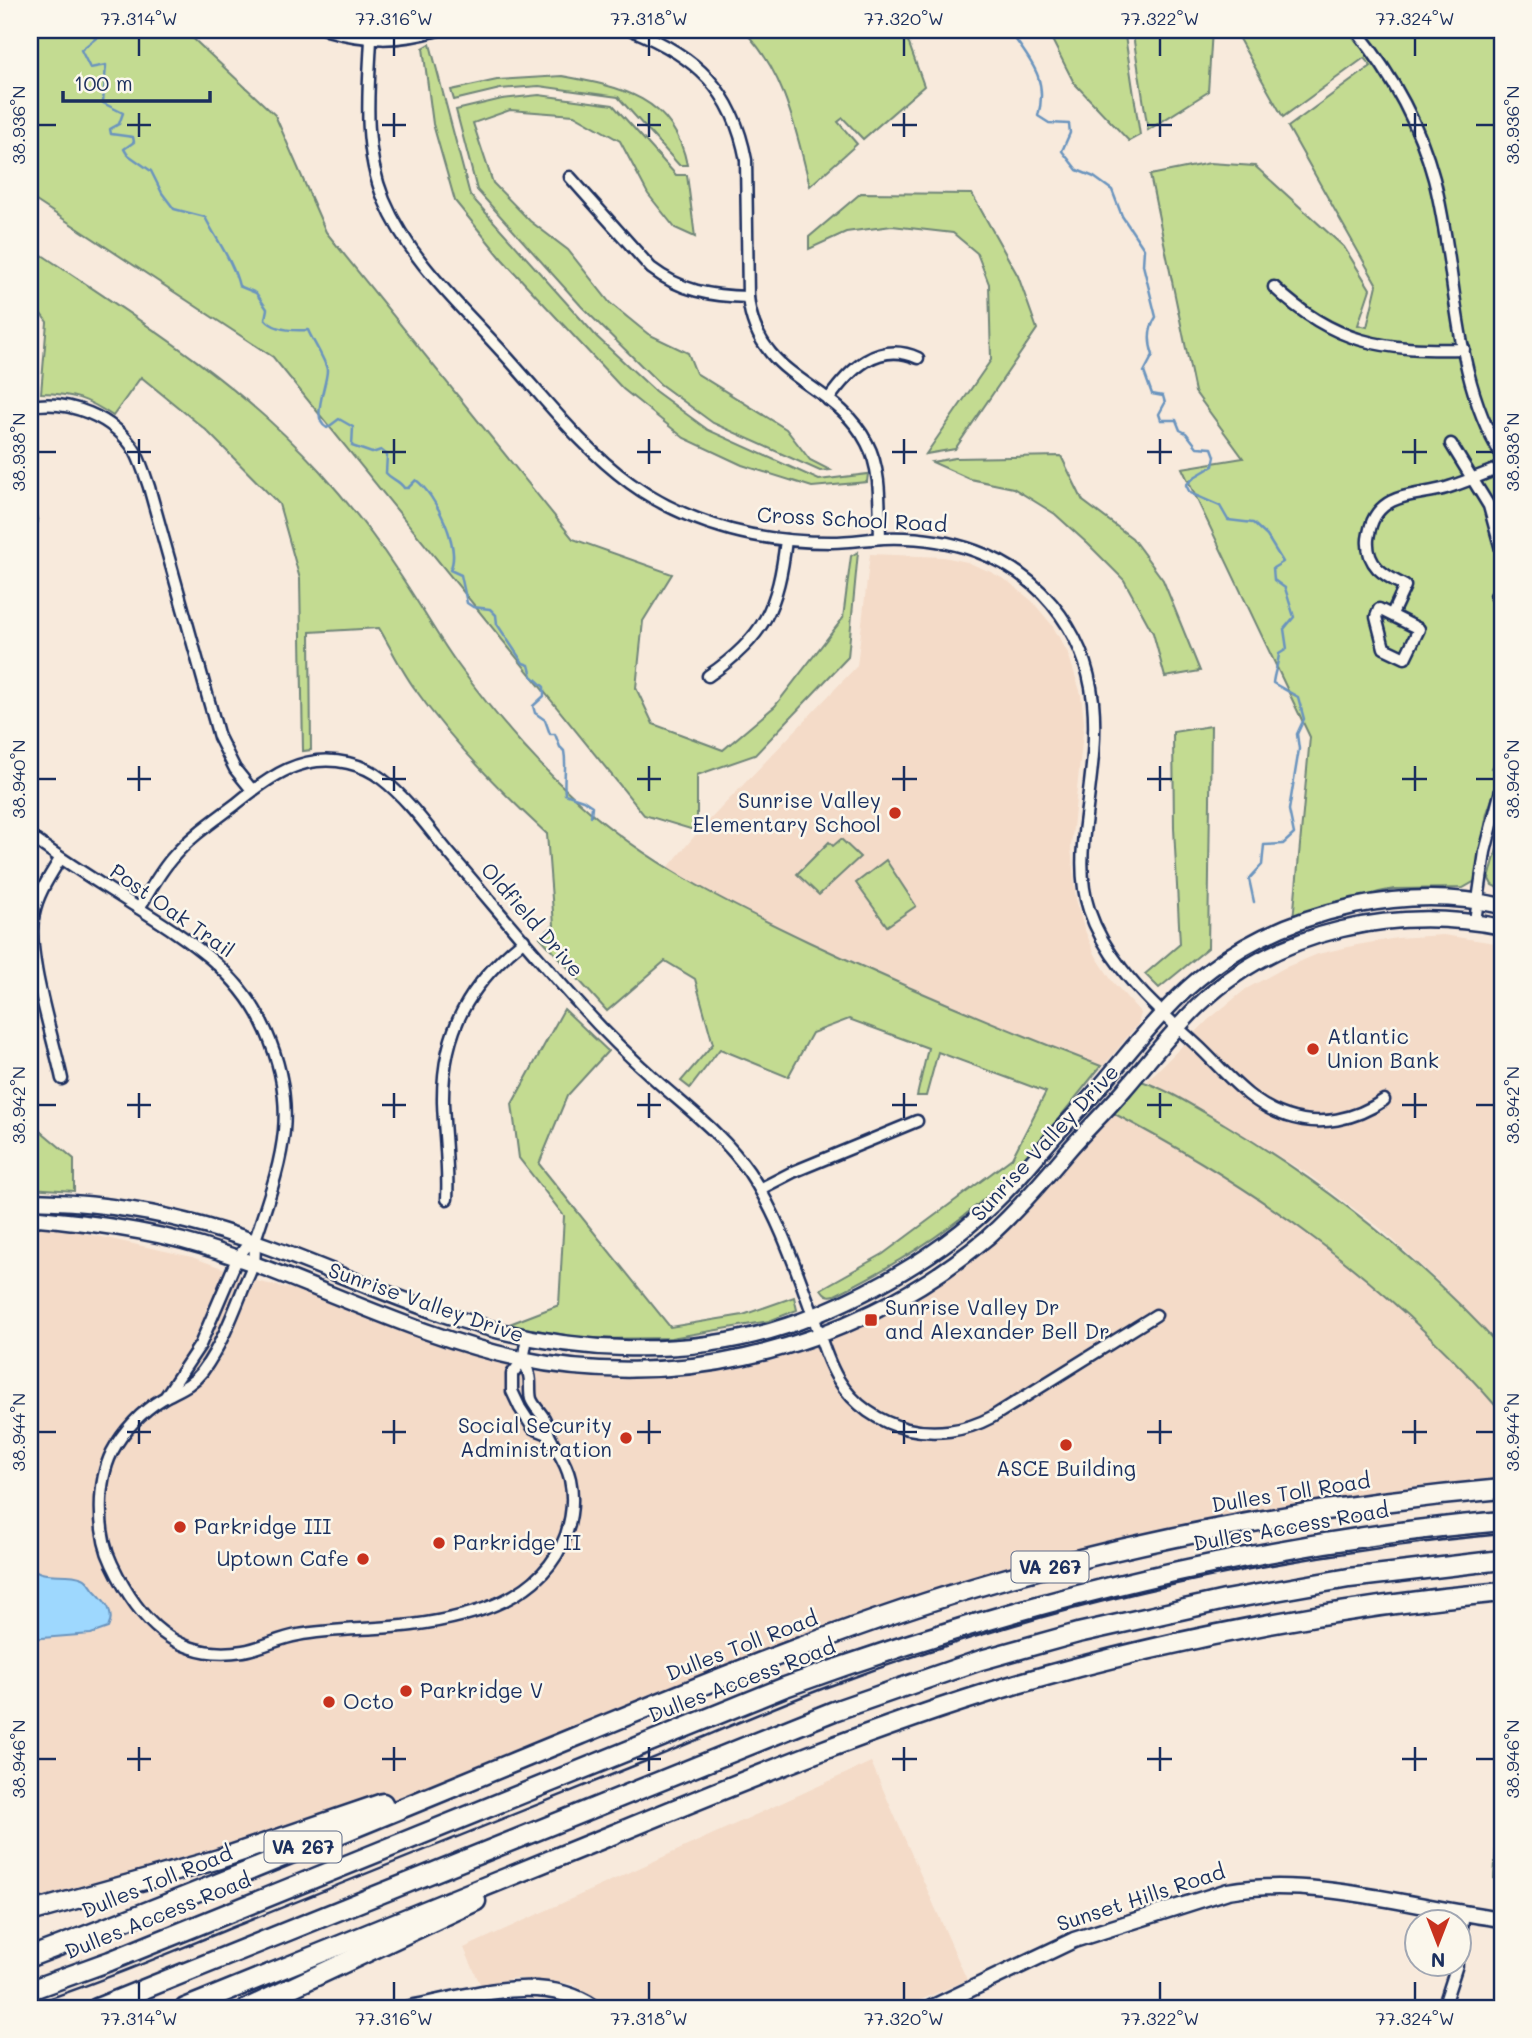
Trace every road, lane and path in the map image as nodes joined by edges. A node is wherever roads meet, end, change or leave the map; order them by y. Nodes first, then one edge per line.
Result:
1 (327, 30) edge
2 (438, 30) edge
3 (632, 30) edge
4 (1356, 30) edge
5 (371, 40) junction
6 (570, 177) dead end
7 (1274, 287) dead end
8 (748, 297) junction
9 (1464, 349) junction
10 (918, 358) dead end
11 (828, 400) junction
12 (30, 406) edge
13 (1451, 444) dead end
14 (1502, 456) edge
15 (1502, 467) edge
16 (1473, 479) junction
17 (880, 538) junction
18 (786, 540) junction
19 (1502, 553) edge
20 (1392, 614) junction
21 (708, 676) dead end
22 (1502, 786) edge
23 (252, 790) junction
24 (30, 836) edge
25 (61, 859) junction
26 (1478, 901) junction
27 (1502, 906) edge
28 (139, 908) junction
29 (1475, 921) junction
30 (1502, 927) edge
31 (523, 940) junction
32 (1163, 1012) junction
33 (1179, 1028) junction
34 (62, 1079) dead end
35 (1384, 1100) dead end
36 (917, 1121) dead end
37 (760, 1189) junction
38 (447, 1199) dead end
39 (30, 1201) edge
40 (32, 1218) edge
41 (254, 1242) junction
42 (237, 1259) junction
43 (253, 1264) junction
44 (1156, 1315) dead end
45 (813, 1316) junction
46 (820, 1335) junction
47 (527, 1338) junction
48 (523, 1360) junction
49 (166, 1396) junction
50 (548, 1434) junction
51 (1502, 1489) edge
52 (1502, 1521) edge
53 (1502, 1560) edge
54 (1502, 1592) edge
55 (575, 1737) junction
56 (650, 1819) junction
57 (1433, 1909) edge
58 (30, 1912) edge
59 (1472, 1915) edge
60 (1502, 1919) edge
61 (30, 1957) edge
62 (1452, 1979) edge
63 (30, 1990) edge
64 (97, 2008) edge
65 (186, 2008) edge
66 (248, 2008) edge
67 (410, 2008) edge
68 (595, 2008) edge
69 (930, 2008) edge
70 (1443, 2008) edge

1 - 5 street
2 - 5 street
3 - 8 street
4 - 9 street
5 - 18 street, Cross School Road
6 - 8 street
7 - 9 street
8 - 11 street
9 - 14 street
10 - 11 street
11 - 17 street
12 - 23 street
13 - 16 street
15 - 16 street
16 - 19 street
16 - 20 street
17 - 18 street, Cross School Road
17 - 32 street, Cross School Road
18 - 21 street
20 - 20 street
22 - 26 street
23 - 28 street, Oldfield Drive
23 - 31 street, Oldfield Drive
24 - 25 street, Post Oak Trail
25 - 28 street, Post Oak Trail
25 - 34 street
26 - 27 main road, Sunrise Valley Drive
26 - 29 street
26 - 32 main road, Sunrise Valley Drive
28 - 41 street, Post Oak Trail
29 - 30 main road, Sunrise Valley Drive
29 - 33 main road, Sunrise Valley Drive
31 - 37 street, Oldfield Drive
31 - 38 street
32 - 33 street, Cross School Road
32 - 45 main road, Sunrise Valley Drive
33 - 35 street, Cross School Road
33 - 46 main road, Sunrise Valley Drive
36 - 37 street
37 - 45 street, Oldfield Drive
39 - 41 main road, Sunrise Valley Drive
40 - 42 main road, Sunrise Valley Drive
41 - 42 street
41 - 43 street
41 - 47 main road, Sunrise Valley Drive
42 - 43 main road, Sunrise Valley Drive
42 - 49 street
43 - 48 main road, Sunrise Valley Drive
43 - 49 street
44 - 46 street, Oldfield Drive
45 - 46 street, Oldfield Drive
45 - 47 main road, Sunrise Valley Drive
46 - 48 main road, Sunrise Valley Drive
47 - 48 street
48 - 50 street
48 - 50 street
49 - 50 street
51 - 55 highway, Dulles Toll Road / VA 267
52 - 63 highway, Dulles Access Road
53 - 64 highway
54 - 56 highway
55 - 58 highway
55 - 61 highway, Dulles Toll Road / VA 267
56 - 65 highway
56 - 66 highway
57 - 69 main road, Sunset Hills Road
59 - 60 main road, Sunset Hills Road
62 - 70 street
67 - 68 main road

